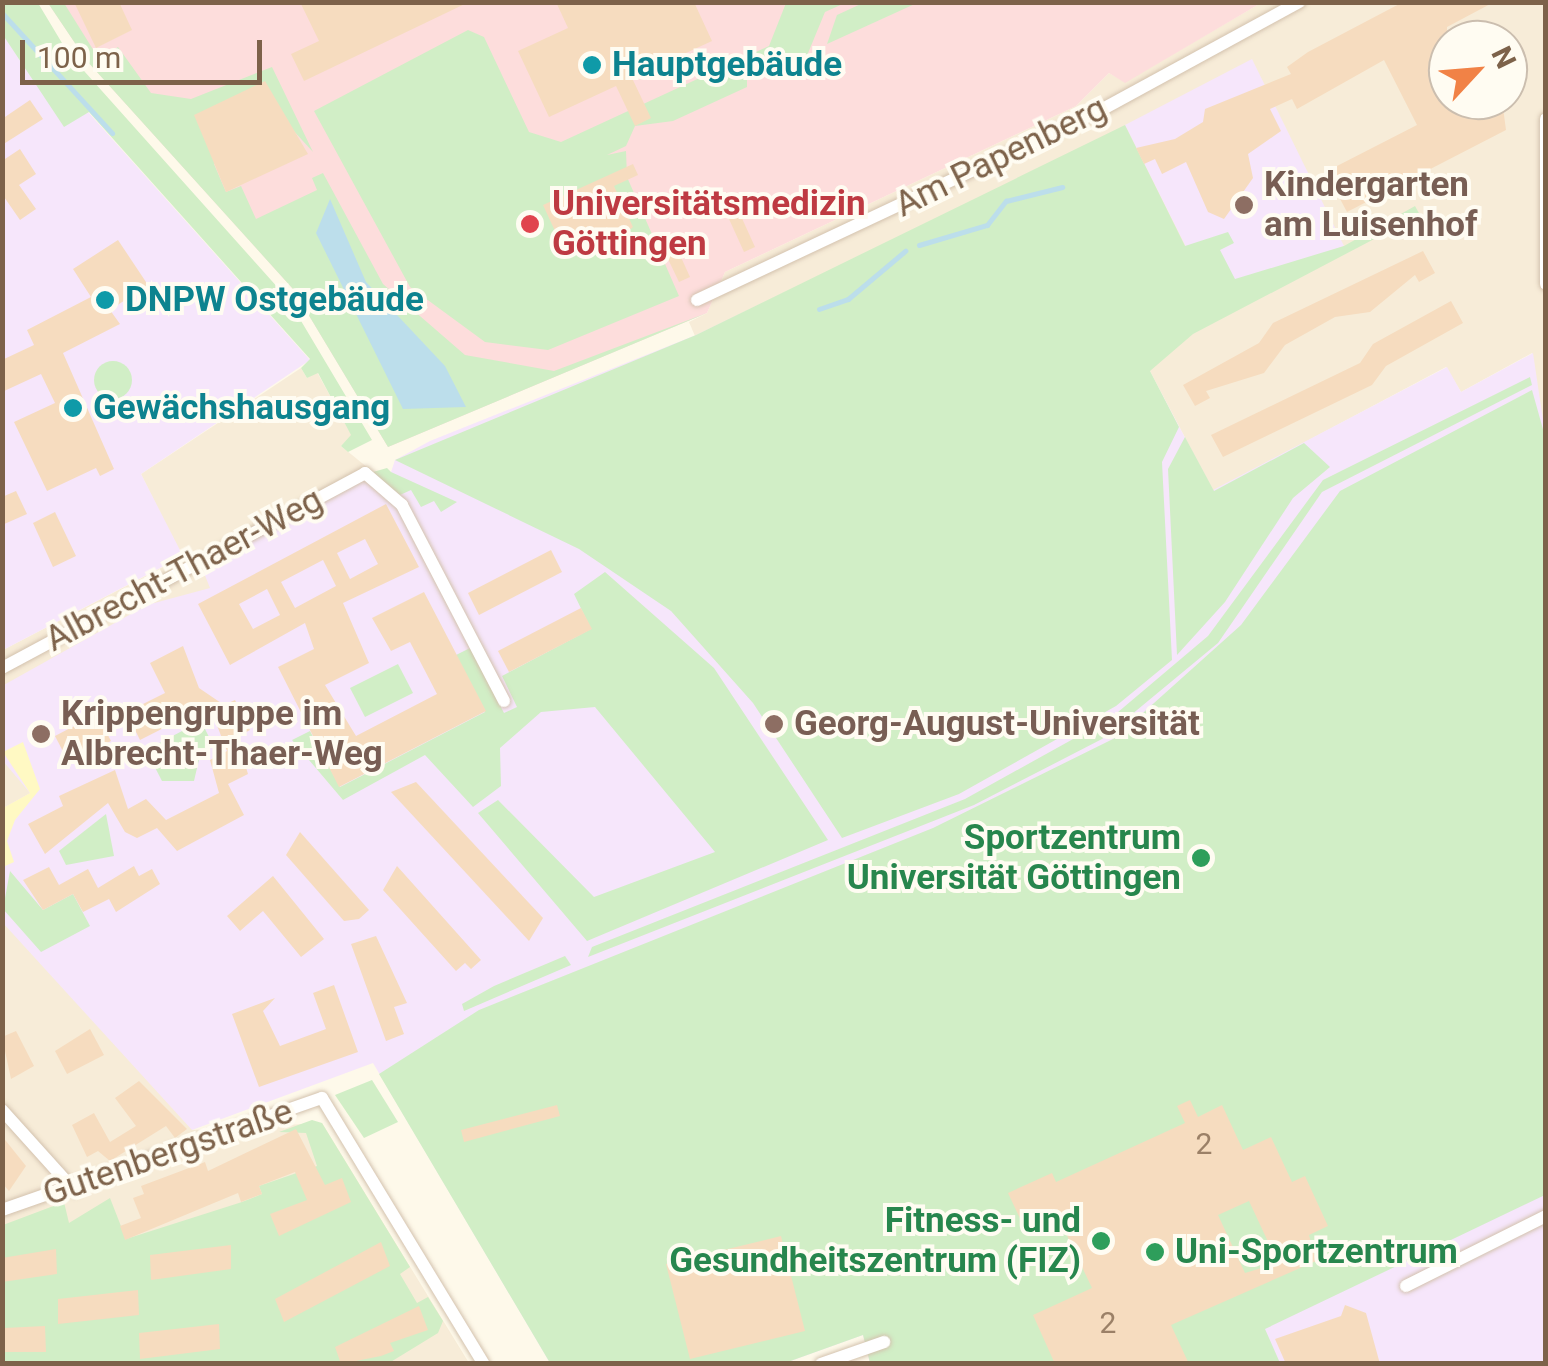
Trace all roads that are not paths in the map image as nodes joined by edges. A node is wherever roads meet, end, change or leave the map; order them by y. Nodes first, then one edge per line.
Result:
1 (1299, 2) edge
2 (1546, 119) edge
3 (1546, 284) edge
4 (697, 300) dead end
5 (2, 668) edge
6 (504, 701) dead end
7 (2, 1110) edge
8 (74, 1190) junction
9 (2, 1210) edge
10 (1546, 1216) edge
11 (1406, 1286) dead end
12 (884, 1342) dead end
13 (484, 1364) edge
14 (821, 1364) edge

1 - 4 street, Am Papenberg
2 - 3 street
5 - 6 street, Albrecht-Thaer-Weg
7 - 8 street
8 - 9 street, Gutenbergstraße
8 - 13 street, Gutenbergstraße
10 - 11 street
12 - 14 street

